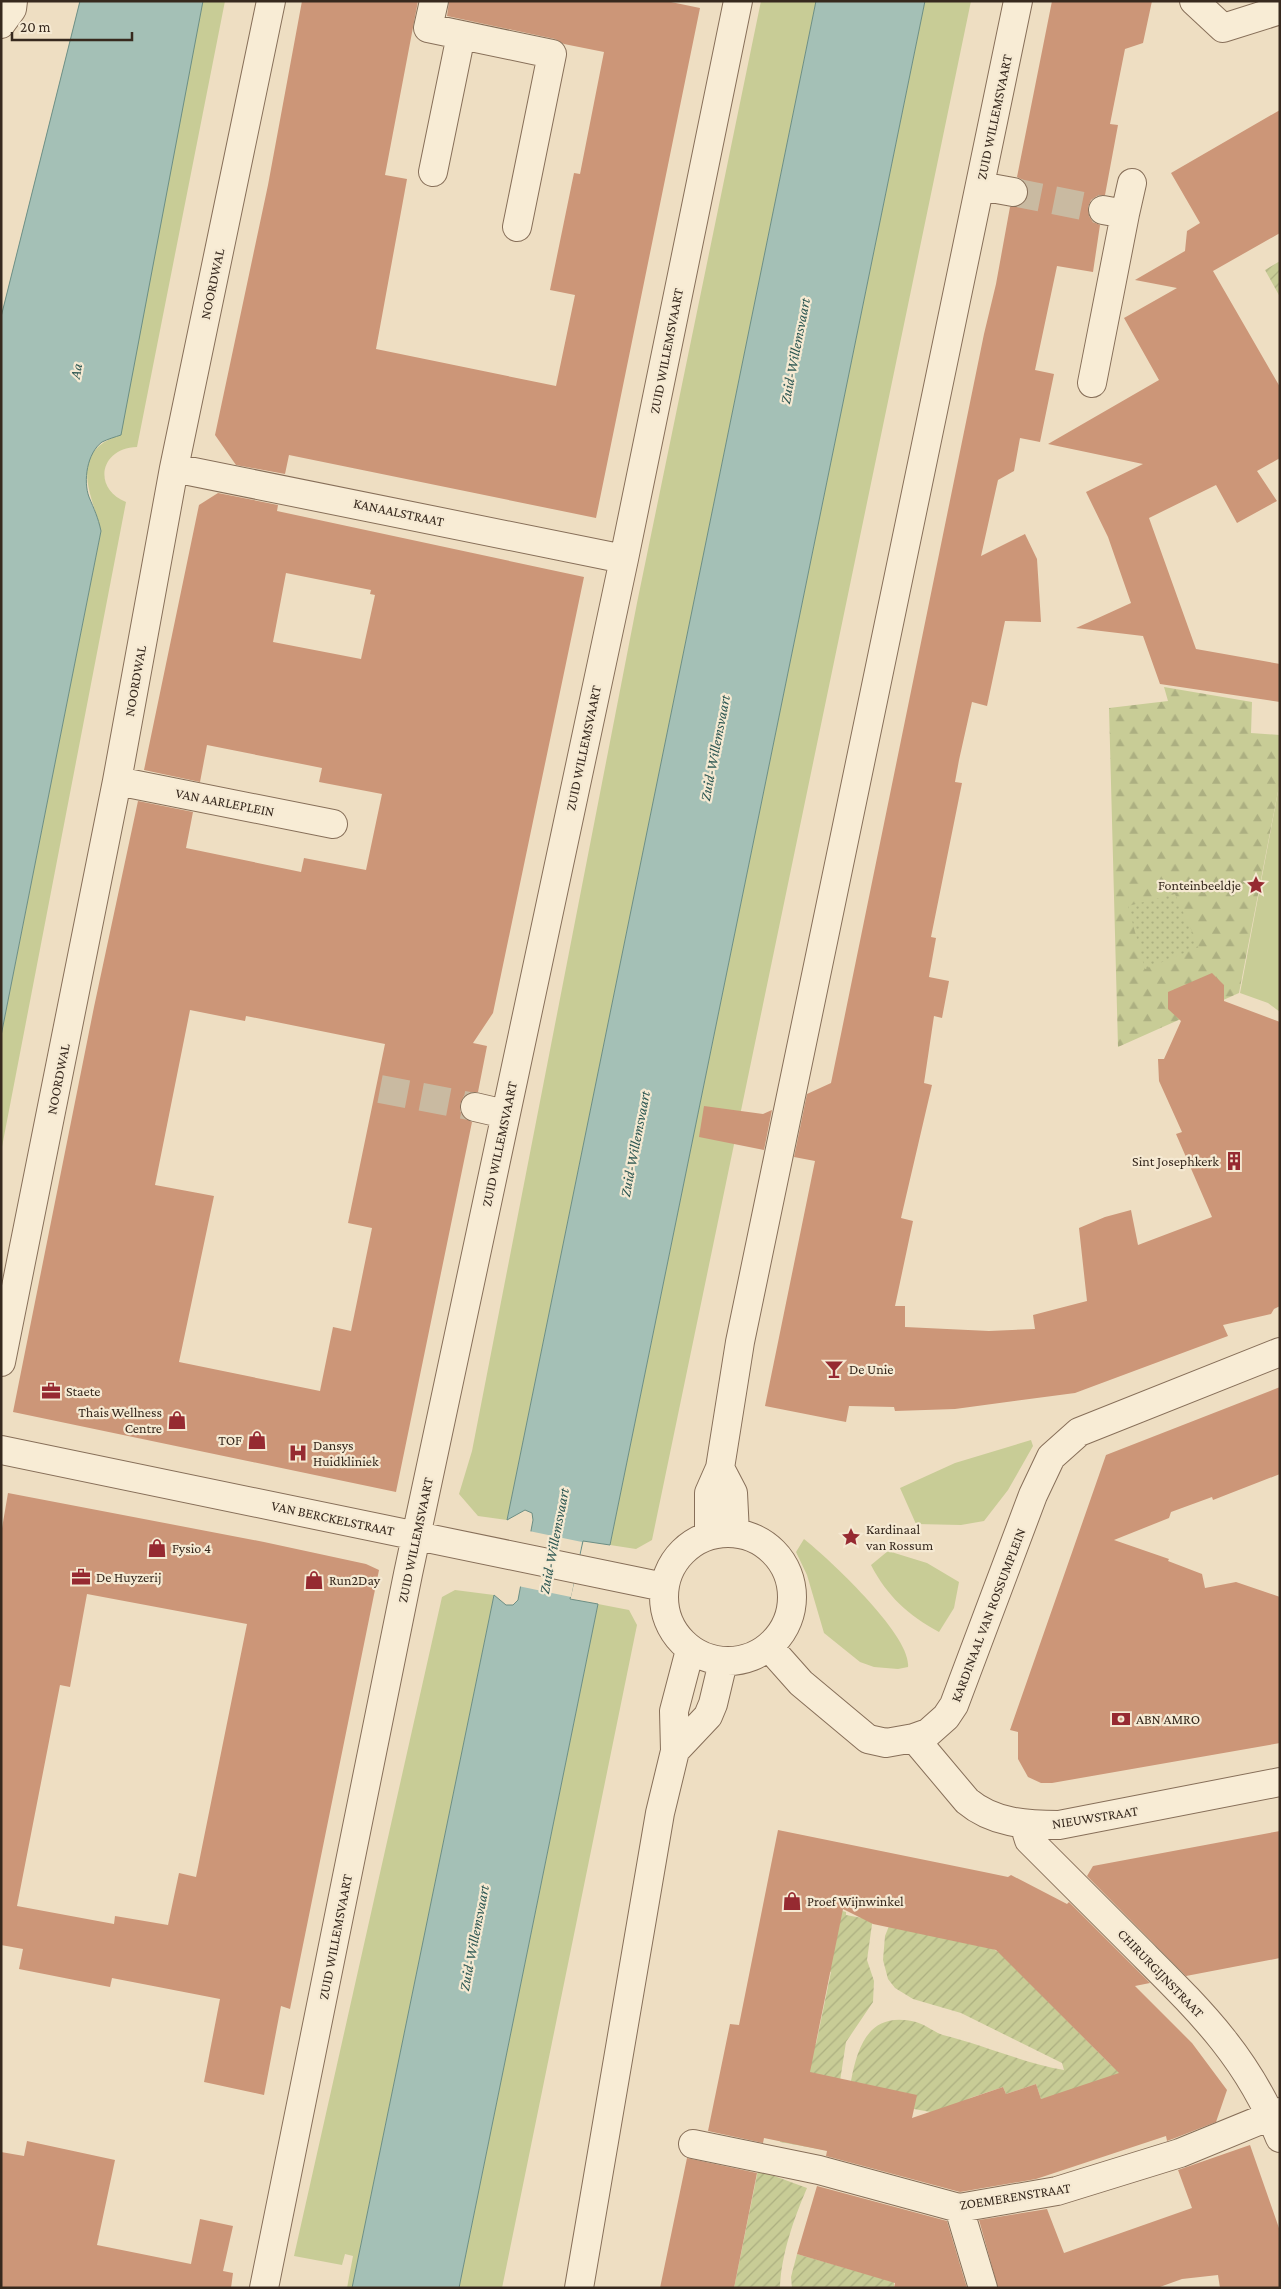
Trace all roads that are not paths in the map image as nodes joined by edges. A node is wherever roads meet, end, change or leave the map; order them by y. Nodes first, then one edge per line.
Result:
1 (14, 1) edge
2 (271, 1) edge
3 (434, 1) edge
4 (738, 1) edge
5 (1018, 1) edge
6 (1194, 1) edge
7 (1280, 10) edge
8 (1, 24) edge
9 (461, 35) junction
10 (433, 172) dead end
11 (1132, 183) dead end
12 (980, 186) junction
13 (1013, 192) tunnel mouth
14 (517, 227) dead end
15 (1092, 383) dead end
16 (174, 468) junction
17 (624, 559) junction
18 (117, 781) junction
19 (333, 824) dead end
20 (475, 1107) tunnel mouth
21 (505, 1114) junction
22 (1280, 1352) edge
23 (1, 1362) edge
24 (1, 1450) edge
25 (722, 1534) junction
26 (416, 1535) junction
27 (664, 1586) junction
28 (769, 1647) junction
29 (690, 1650) junction
30 (723, 1662) junction
31 (914, 1738) junction
32 (675, 1751) junction
33 (1280, 1782) edge
34 (1024, 1824) junction
35 (1277, 2122) edge
36 (693, 2144) dead end
37 (959, 2208) junction
38 (264, 2288) edge
39 (579, 2288) edge
40 (983, 2288) edge

1 - 8 street
2 - 16 street, NOORDWAL
3 - 9 street
4 - 17 street, ZUID WILLEMSVAART
5 - 12 street, ZUID WILLEMSVAART
6 - 7 street
9 - 10 street
9 - 14 street
11 - 15 street
12 - 13 street
12 - 25 street, ZUID WILLEMSVAART
16 - 17 street, KANAALSTRAAT
16 - 18 street, NOORDWAL
17 - 21 street, ZUID WILLEMSVAART
18 - 19 street, VAN AARLEPLEIN
18 - 23 street, NOORDWAL
20 - 21 street
21 - 26 street, ZUID WILLEMSVAART
22 - 31 street, KARDINAAL VAN ROSSUMPLEIN
24 - 26 street, VAN BERCKELSTRAAT
25 - 27 street
25 - 28 street
26 - 27 street, VAN BERCKELSTRAAT
26 - 38 street, ZUID WILLEMSVAART
27 - 29 street
28 - 30 street
28 - 31 street, KARDINAAL VAN ROSSUMPLEIN
29 - 30 street
29 - 32 street
30 - 32 street
31 - 34 street, NIEUWSTRAAT
32 - 39 street
33 - 34 street, NIEUWSTRAAT
34 - 35 street, CHIRURGIJNSTRAAT
35 - 37 street, ZOEMERENSTRAAT
36 - 37 street, ZOEMERENSTRAAT
37 - 40 street

